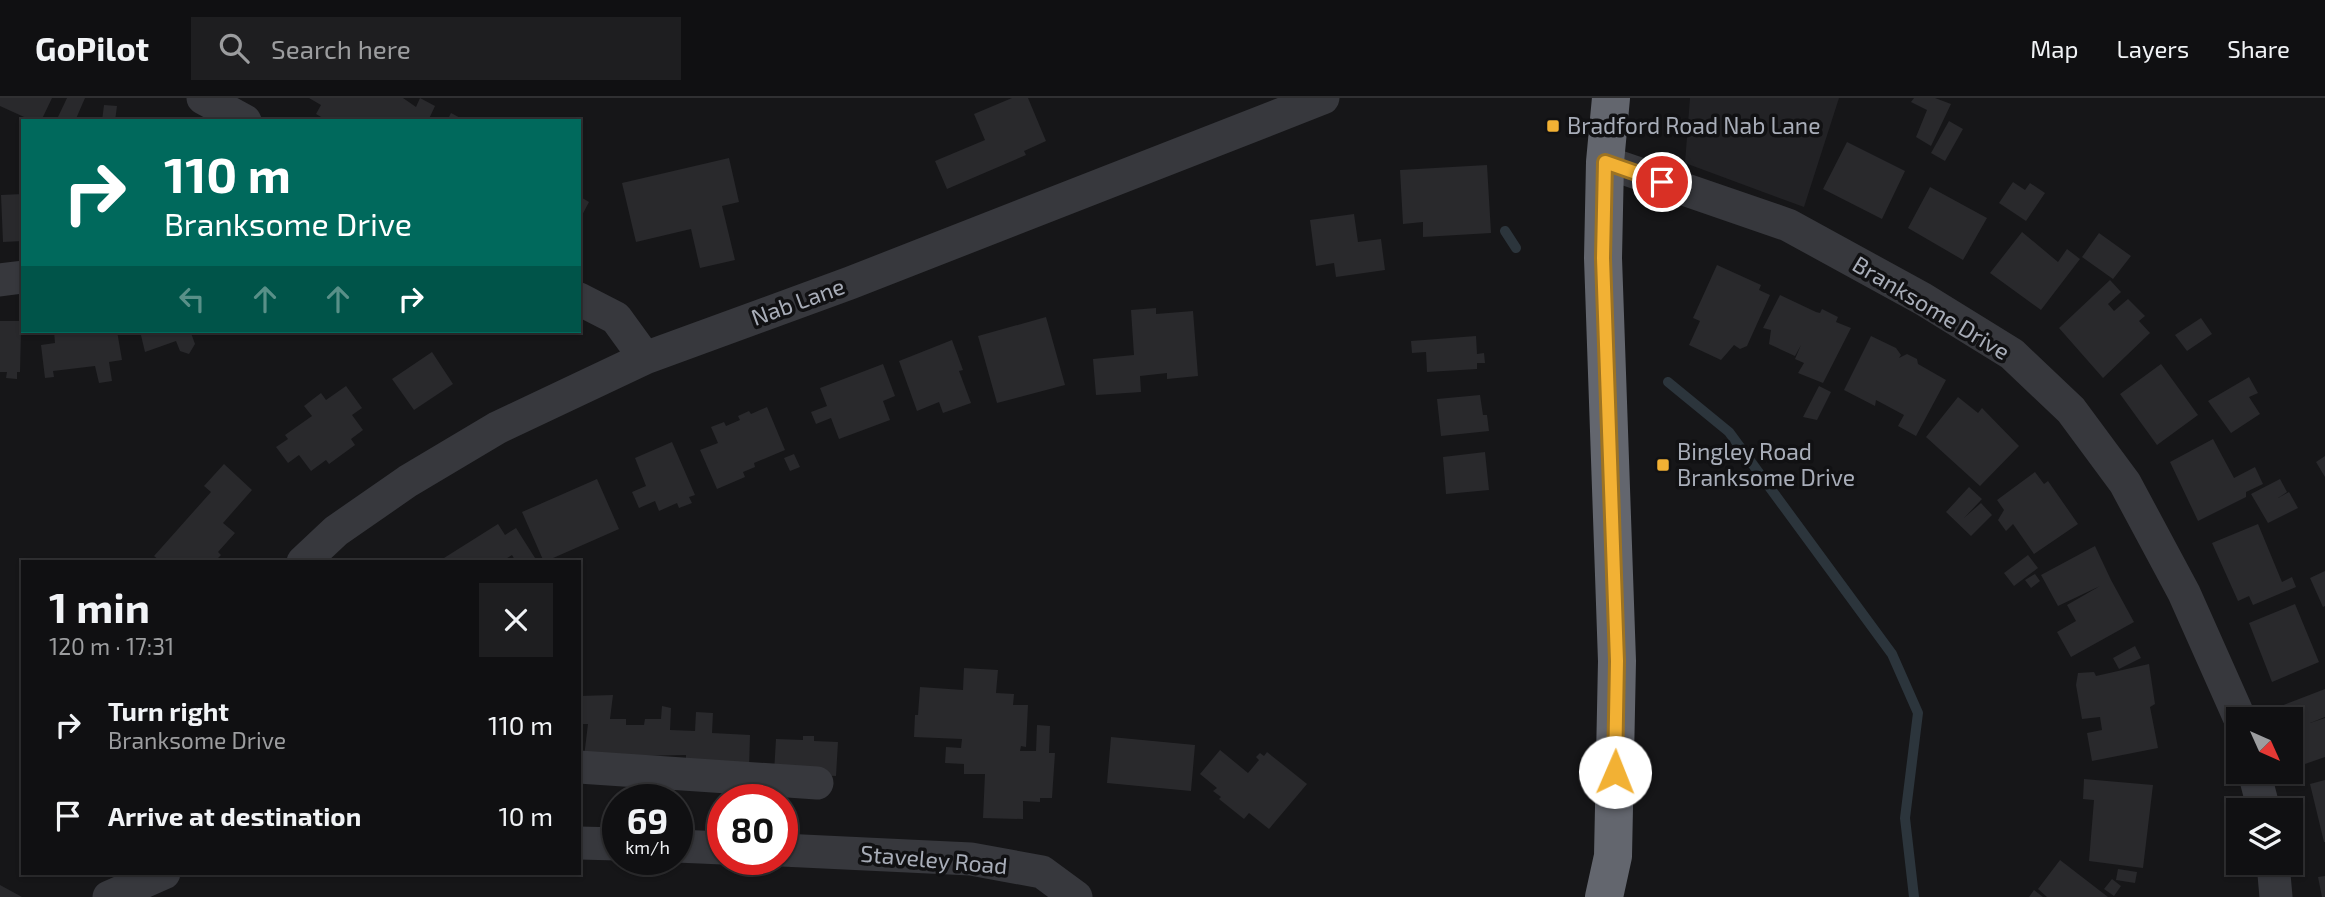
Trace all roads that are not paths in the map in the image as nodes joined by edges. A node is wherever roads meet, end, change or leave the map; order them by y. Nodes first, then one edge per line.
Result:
1 (203, 98) edge
2 (1323, 98) edge
3 (1611, 98) edge
4 (241, 119) edge
5 (1605, 162) junction
6 (21, 277) edge
7 (0, 280) edge
8 (581, 300) edge
9 (645, 358) junction
10 (305, 560) edge
11 (2234, 707) edge
12 (581, 767) edge
13 (817, 783) dead end
14 (581, 843) edge
15 (602, 844) edge
16 (798, 851) edge
17 (114, 875) edge
18 (159, 875) edge
19 (2274, 875) edge
20 (103, 897) edge
21 (109, 897) edge
22 (1076, 897) edge
23 (1604, 897) edge
24 (2276, 897) edge

1 - 4 street
2 - 9 street, Nab Lane
3 - 5 highway
5 - 11 street, Branksome Drive
5 - 23 highway
6 - 7 street
8 - 9 street
9 - 10 street, Nab Lane
12 - 13 street
14 - 15 street
16 - 22 street, Staveley Road
17 - 20 street
18 - 21 street
19 - 24 street

